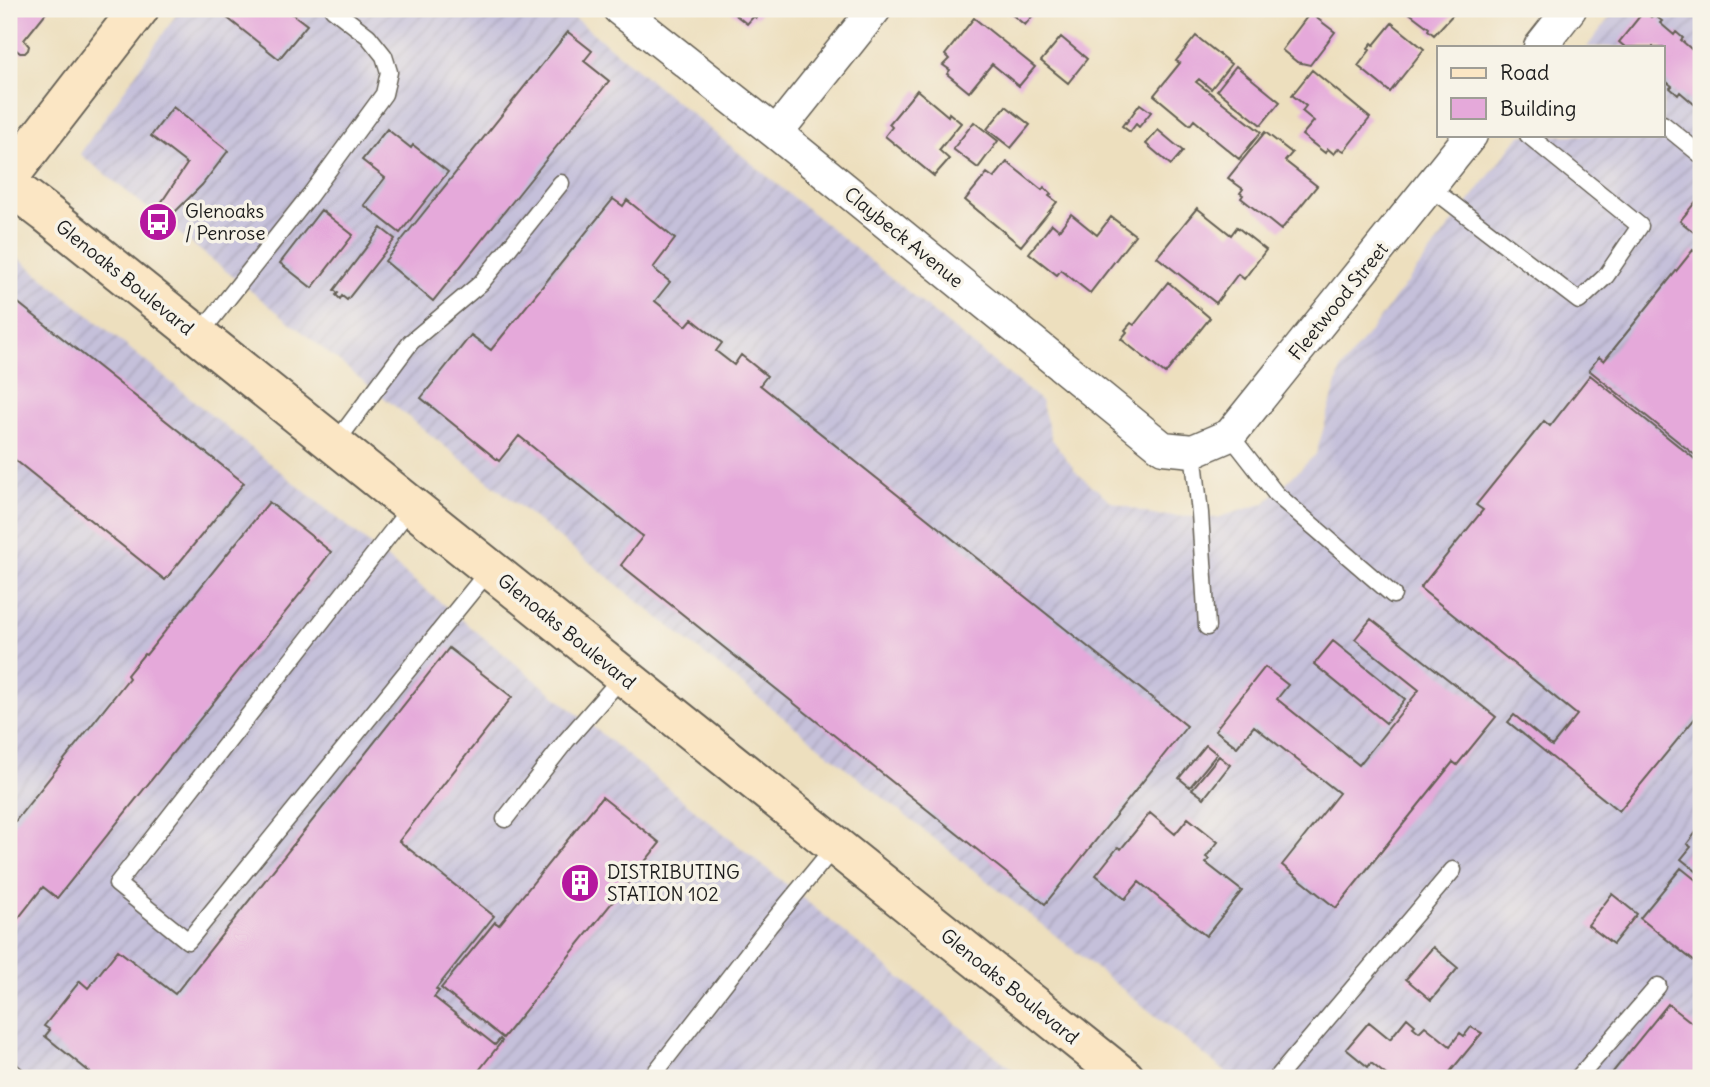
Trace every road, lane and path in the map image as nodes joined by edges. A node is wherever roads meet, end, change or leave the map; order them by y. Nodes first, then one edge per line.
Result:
1 (139, 9) edge
2 (333, 9) edge
3 (620, 9) edge
4 (875, 9) edge
5 (1570, 9) edge
6 (1549, 44) edge
7 (1664, 125) edge
8 (776, 133) junction
9 (1470, 136) edge
10 (1529, 136) edge
11 (1701, 155) edge
12 (9, 177) edge
13 (561, 183) dead end
14 (9, 185) edge
15 (1430, 187) junction
16 (198, 337) junction
17 (1230, 435) junction
18 (334, 445) junction
19 (1194, 451) junction
20 (411, 507) junction
21 (490, 569) junction
22 (1393, 594) dead end
23 (1207, 627) dead end
24 (622, 676) junction
25 (505, 819) dead end
26 (835, 846) junction
27 (1453, 870) dead end
28 (1658, 986) dead end
29 (9, 1069) edge
30 (20, 1078) edge
31 (651, 1078) edge
32 (1124, 1078) edge
33 (1277, 1078) edge
34 (1578, 1078) edge

1 - 12 main road
2 - 16 lane
3 - 8 street, Claybeck Avenue
4 - 8 street
5 - 6 street
7 - 11 lane
8 - 19 street, Claybeck Avenue
9 - 15 street, Fleetwood Street
10 - 15 lane
13 - 18 lane
14 - 16 main road, Glenoaks Boulevard
15 - 17 street, Fleetwood Street
16 - 18 main road, Glenoaks Boulevard
17 - 19 street, Fleetwood Street
17 - 22 lane
18 - 20 main road, Glenoaks Boulevard
19 - 23 lane
20 - 21 main road, Glenoaks Boulevard
20 - 21 lane
21 - 24 main road, Glenoaks Boulevard
24 - 25 lane
24 - 26 main road, Glenoaks Boulevard
26 - 31 lane
26 - 32 main road, Glenoaks Boulevard
27 - 33 lane
28 - 34 lane
29 - 30 lane

